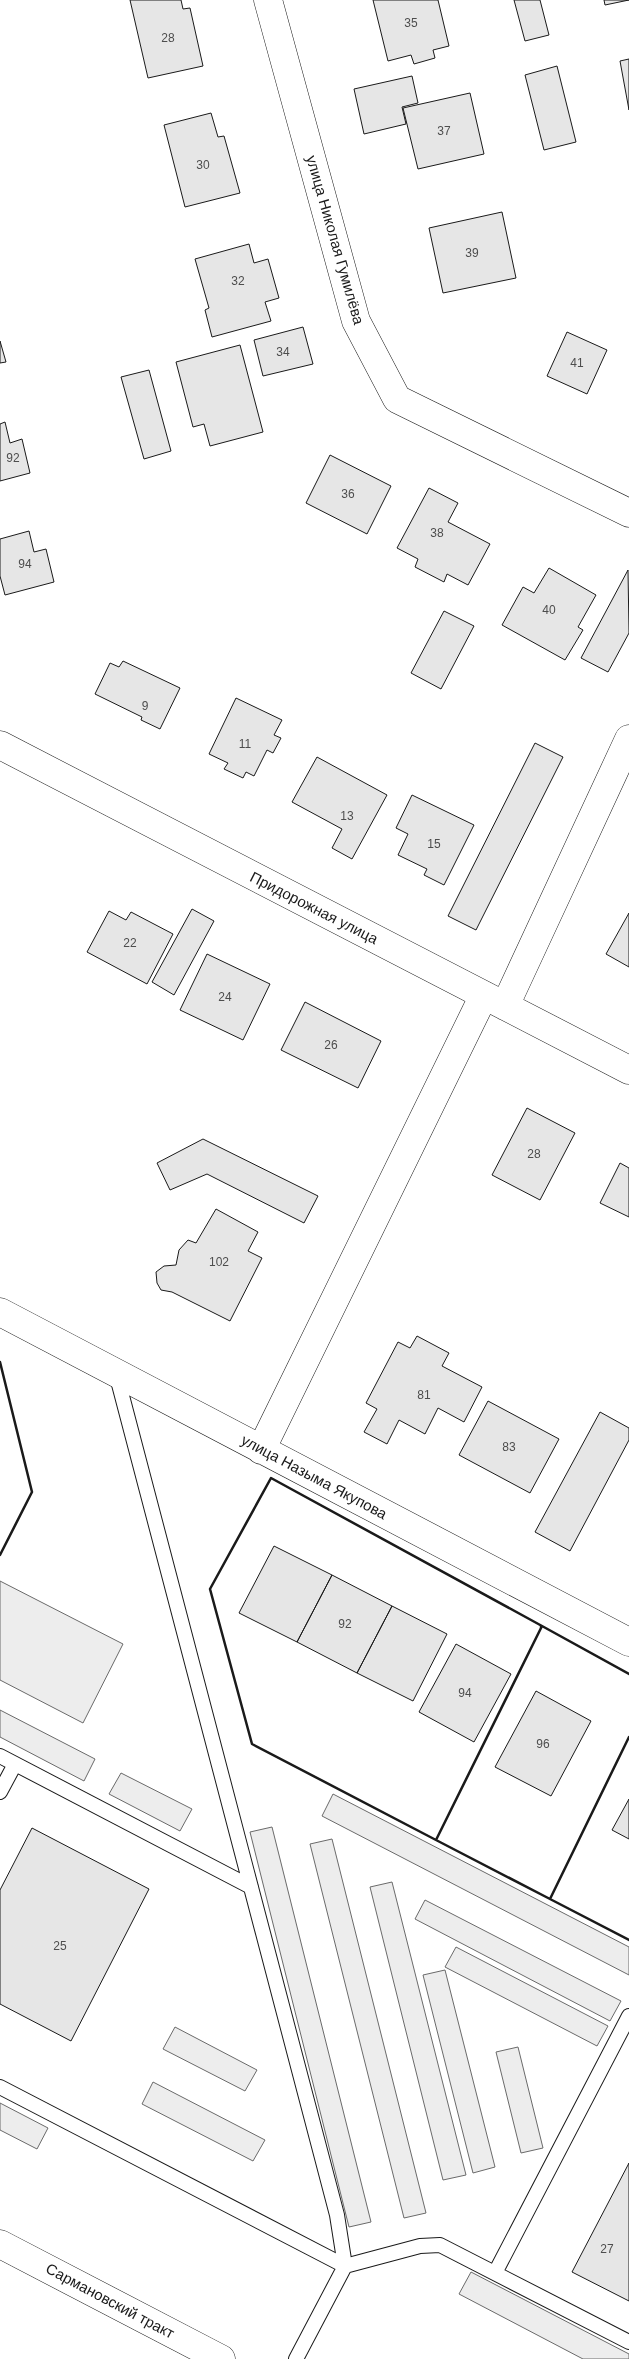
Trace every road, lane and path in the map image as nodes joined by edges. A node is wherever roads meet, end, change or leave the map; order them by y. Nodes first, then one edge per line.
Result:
1 (268, 0) edge
2 (629, 513) edge
3 (629, 738) edge
4 (0, 745) edge
5 (495, 1001) junction
6 (629, 1070) edge
7 (0, 1312) edge
8 (116, 1373) junction
9 (261, 1450) junction
10 (629, 1642) edge
11 (0, 1756) edge
12 (15, 1764) junction
13 (0, 1792) edge
14 (251, 1887) junction
15 (629, 2016) edge
16 (616, 2041) junction
17 (629, 2047) edge
18 (0, 2087) edge
19 (0, 2244) edge
20 (345, 2266) junction
21 (495, 2273) junction
22 (629, 2342) edge
23 (221, 2359) edge
24 (296, 2359) edge

1 - 2 street, улица Николая Гумилёва
3 - 5 street
4 - 5 street, Придорожная улица
5 - 6 street, Придорожная улица
5 - 9 street
7 - 8 street, улица Назыма Якупова
8 - 9 street, улица Назыма Якупова
8 - 14 lane
9 - 10 street, улица Назыма Якупова
11 - 12 lane
12 - 13 lane
12 - 14 lane
14 - 20 lane
15 - 16 lane
16 - 17 lane
16 - 21 lane
18 - 20 lane
19 - 23 street, Сармановский тракт
20 - 21 lane
20 - 24 lane
21 - 22 lane

